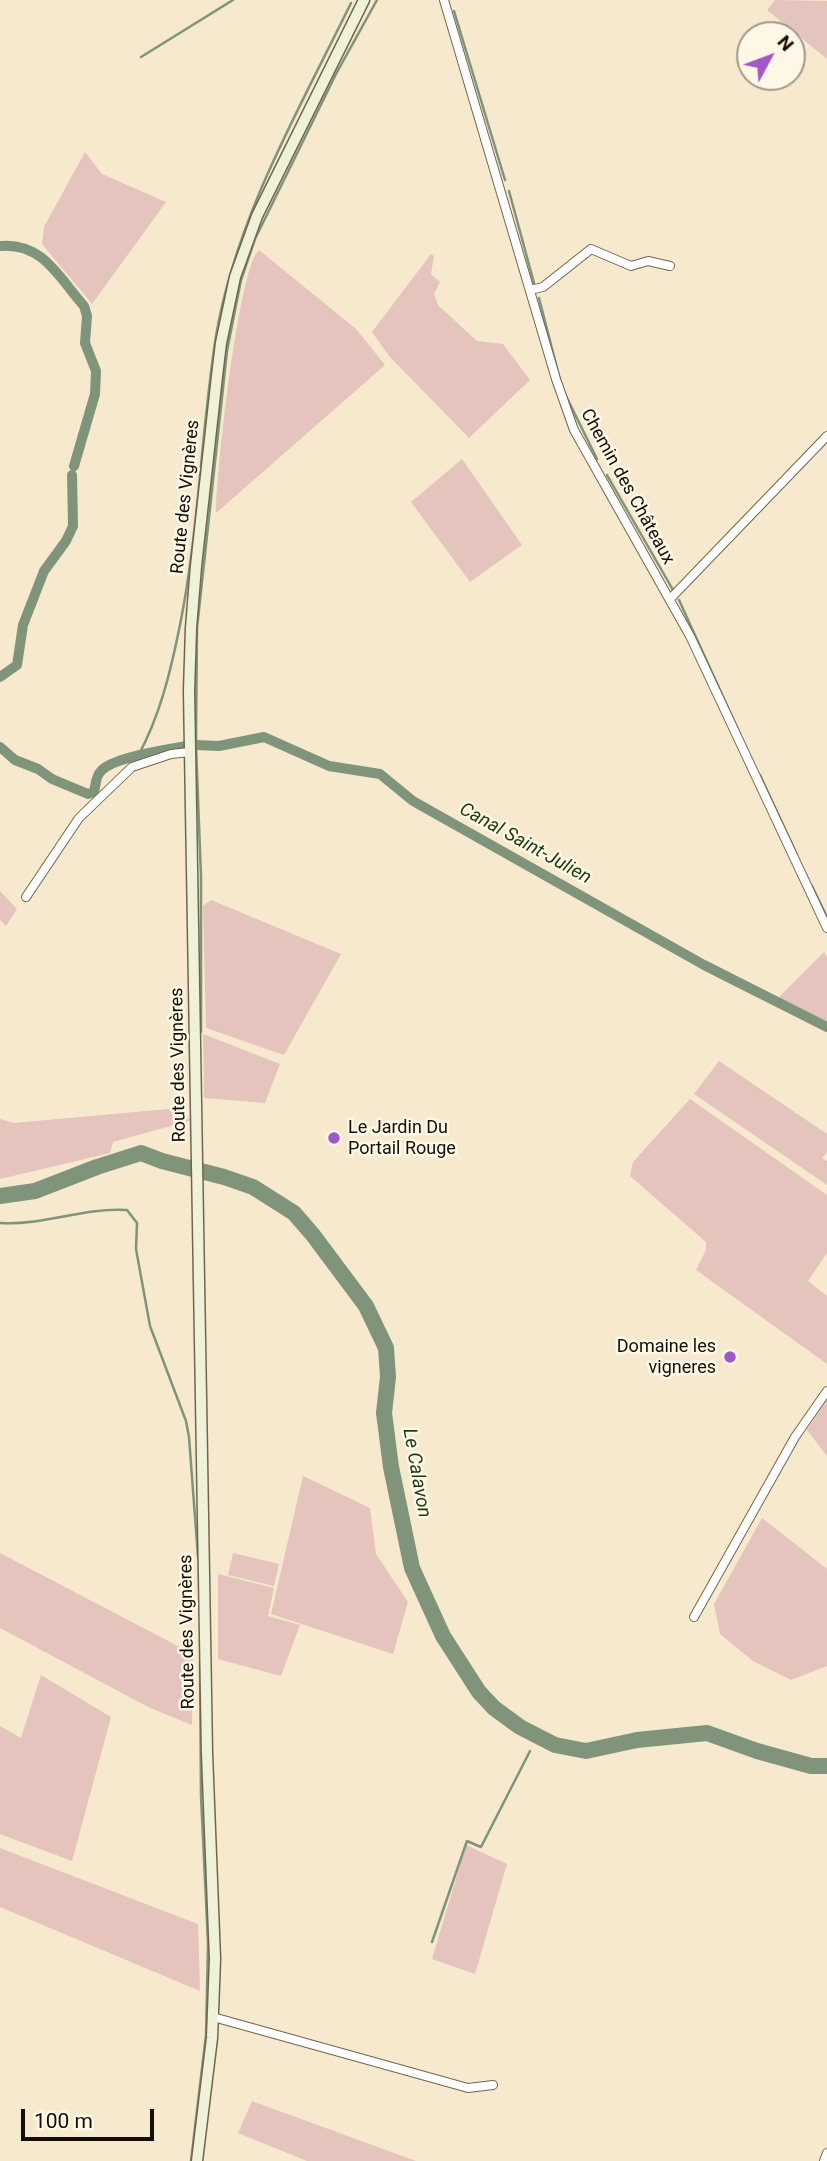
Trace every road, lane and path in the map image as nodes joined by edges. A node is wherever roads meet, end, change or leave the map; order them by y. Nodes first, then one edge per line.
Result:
1 (364, 0) edge
2 (443, 0) edge
3 (670, 266) dead end
4 (530, 290) junction
5 (827, 436) edge
6 (670, 599) junction
7 (190, 747) junction
8 (26, 897) dead end
9 (827, 928) edge
10 (827, 1391) edge
11 (694, 1617) dead end
12 (213, 2017) junction
13 (493, 2085) dead end
14 (827, 2153) edge
15 (197, 2161) edge
16 (824, 2161) edge

1 - 7 street, Route des Vignères
2 - 4 street, Chemin des Châteaux
3 - 4 street
4 - 6 street, Chemin des Châteaux
5 - 6 street
6 - 9 street, Chemin des Châteaux
7 - 8 street
7 - 12 street, Route des Vignères
10 - 11 street
12 - 13 street
12 - 15 street, Route des Vignères
14 - 16 street

